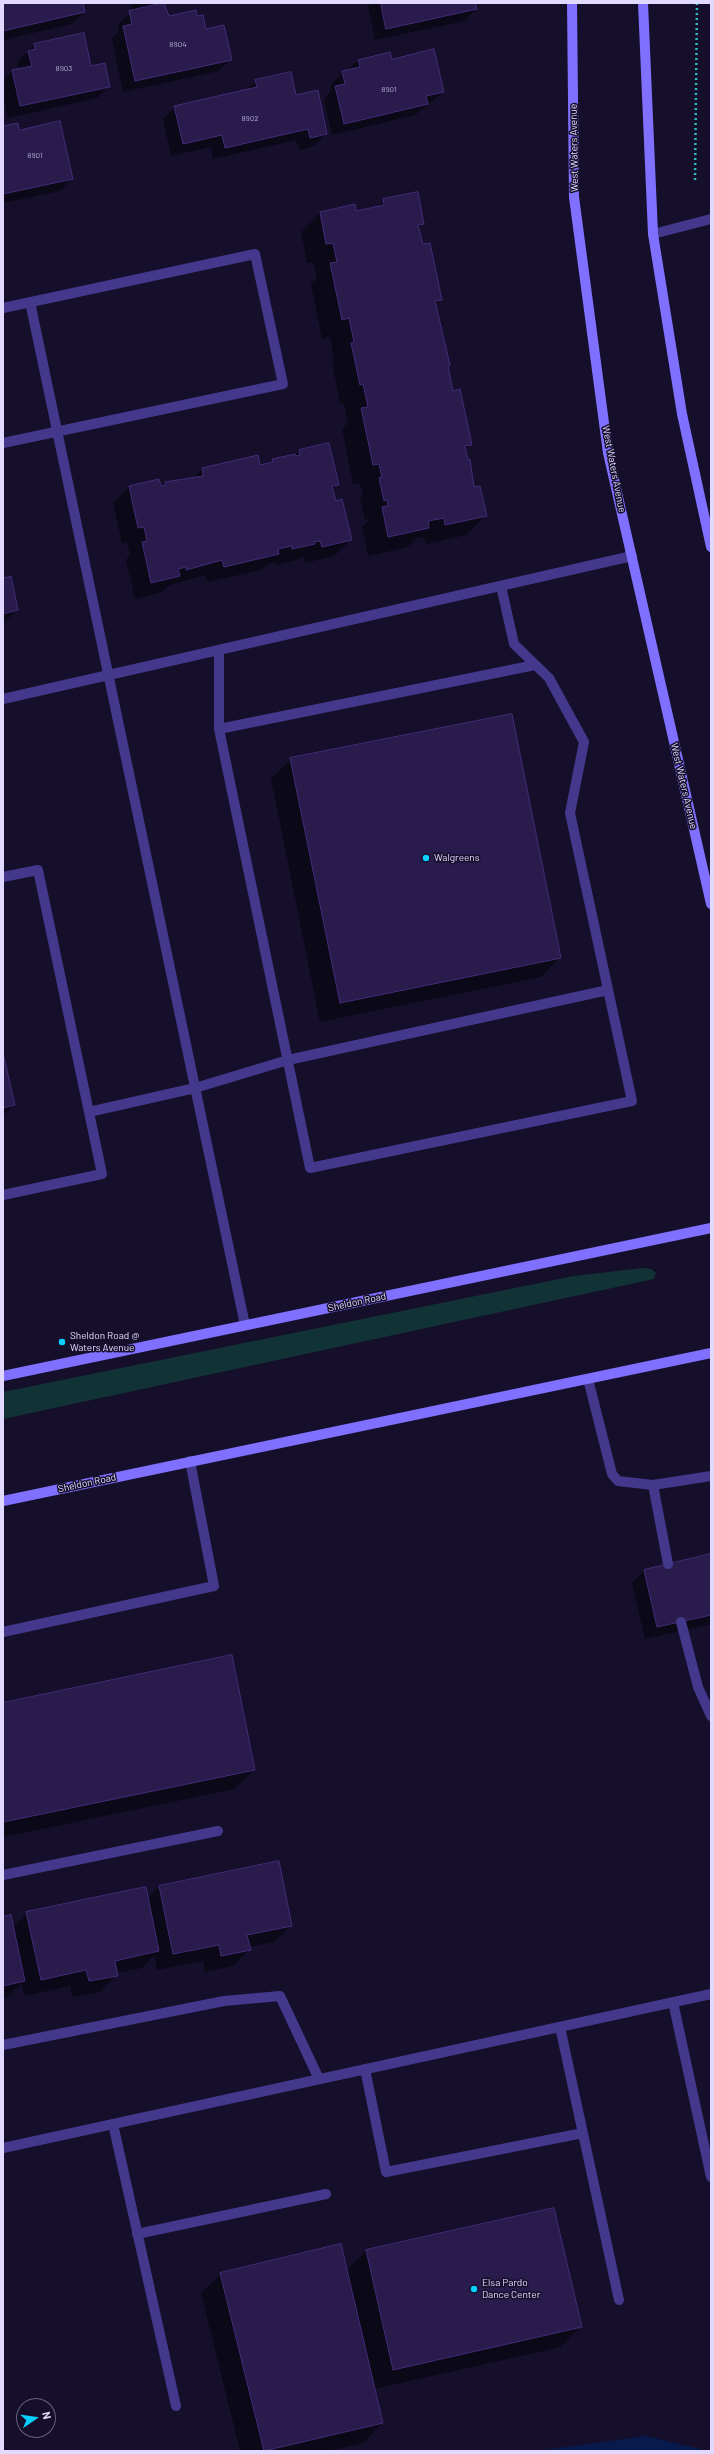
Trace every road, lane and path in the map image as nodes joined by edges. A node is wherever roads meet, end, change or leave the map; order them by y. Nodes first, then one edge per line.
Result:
1 (572, 3) edge
2 (643, 3) edge
3 (697, 3) edge
4 (695, 180) dead end
5 (711, 219) edge
6 (653, 234) junction
7 (30, 302) junction
8 (3, 308) edge
9 (57, 432) junction
10 (3, 443) edge
11 (711, 547) edge
12 (632, 556) junction
13 (501, 586) junction
14 (219, 651) junction
15 (535, 665) junction
16 (108, 676) junction
17 (3, 699) edge
18 (219, 729) junction
19 (3, 877) edge
20 (711, 904) edge
21 (608, 990) junction
22 (288, 1060) junction
23 (195, 1088) junction
24 (89, 1112) junction
25 (3, 1195) edge
26 (711, 1228) edge
27 (245, 1325) junction
28 (711, 1353) edge
29 (3, 1376) edge
30 (588, 1379) junction
31 (190, 1462) junction
32 (711, 1476) edge
33 (652, 1485) junction
34 (3, 1501) edge
35 (668, 1564) dead end
36 (681, 1622) dead end
37 (3, 1632) edge
38 (711, 1716) edge
39 (218, 1831) dead end
40 (3, 1875) edge
41 (711, 1994) edge
42 (673, 2002) junction
43 (560, 2027) junction
44 (3, 2045) edge
45 (365, 2069) junction
46 (318, 2079) junction
47 (113, 2124) junction
48 (583, 2133) junction
49 (3, 2148) edge
50 (711, 2177) edge
51 (326, 2194) dead end
52 (137, 2234) junction
53 (619, 2300) dead end
54 (176, 2406) dead end

1 - 12 street, West Waters Avenue
2 - 6 street
3 - 4 path
5 - 6 lane
6 - 11 street
7 - 8 lane
7 - 9 lane
7 - 9 lane
9 - 10 lane
9 - 16 lane
12 - 13 lane
12 - 20 street, West Waters Avenue
13 - 14 lane
13 - 15 lane
14 - 16 lane
14 - 18 lane
15 - 18 lane
15 - 21 lane
16 - 17 lane
16 - 23 lane
18 - 22 lane
19 - 24 lane
21 - 22 lane
21 - 22 lane
22 - 23 lane
23 - 24 lane
23 - 27 lane
24 - 25 lane
26 - 27 street, Sheldon Road
27 - 29 street, Sheldon Road
28 - 30 street, Sheldon Road
30 - 31 street, Sheldon Road
30 - 33 lane
31 - 34 street, Sheldon Road
31 - 37 lane
32 - 33 lane
33 - 35 lane
36 - 38 lane
39 - 40 lane
41 - 42 lane
42 - 43 lane
42 - 50 lane
43 - 45 lane
43 - 48 lane
44 - 46 lane
45 - 46 lane
45 - 48 lane
46 - 47 lane
47 - 49 lane
47 - 52 lane
48 - 53 lane
51 - 52 lane
52 - 54 lane

